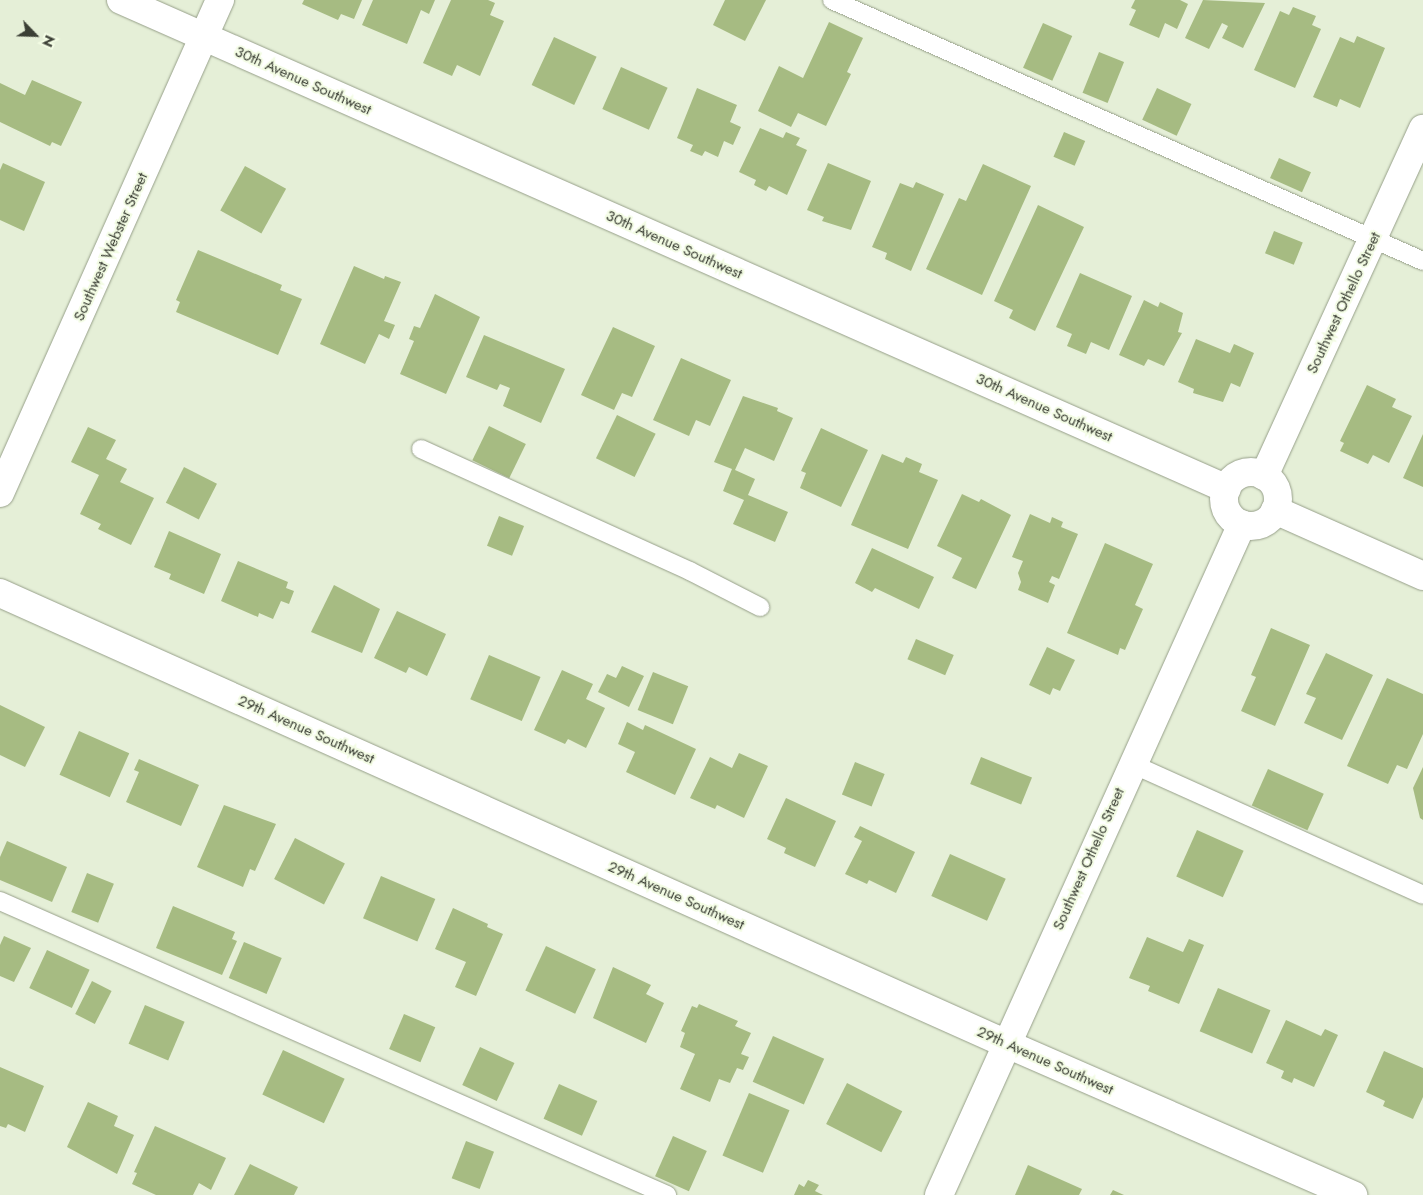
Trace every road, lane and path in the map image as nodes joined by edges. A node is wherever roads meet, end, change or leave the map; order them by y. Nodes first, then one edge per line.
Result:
1 (121, 0) edge
2 (220, 0) edge
3 (832, 0) edge
4 (204, 37) junction
5 (1423, 130) edge
6 (1373, 238) junction
7 (1423, 260) edge
8 (421, 450) dead end
9 (1264, 476) junction
10 (1227, 489) junction
11 (0, 493) edge
12 (1275, 510) junction
13 (1242, 524) junction
14 (1423, 576) edge
15 (0, 593) edge
16 (760, 607) dead end
17 (1132, 764) junction
18 (1423, 895) edge
19 (0, 901) edge
20 (1007, 1044) junction
21 (667, 1195) edge
22 (939, 1195) edge
23 (1353, 1195) edge

1 - 4 street, 30th Avenue Southwest
2 - 4 street, Southwest Webster Street
3 - 6 lane
4 - 10 street, 30th Avenue Southwest
4 - 11 street, Southwest Webster Street
5 - 6 street, Southwest Othello Street
6 - 7 lane
6 - 9 street, Southwest Othello Street
8 - 16 lane
9 - 10 street
9 - 12 street
10 - 13 street
12 - 13 street
12 - 14 street
13 - 17 street, Southwest Othello Street
15 - 20 street, 29th Avenue Southwest
17 - 18 lane
17 - 20 street, Southwest Othello Street
19 - 21 lane
20 - 22 street, Southwest Othello Street
20 - 23 street, 29th Avenue Southwest

